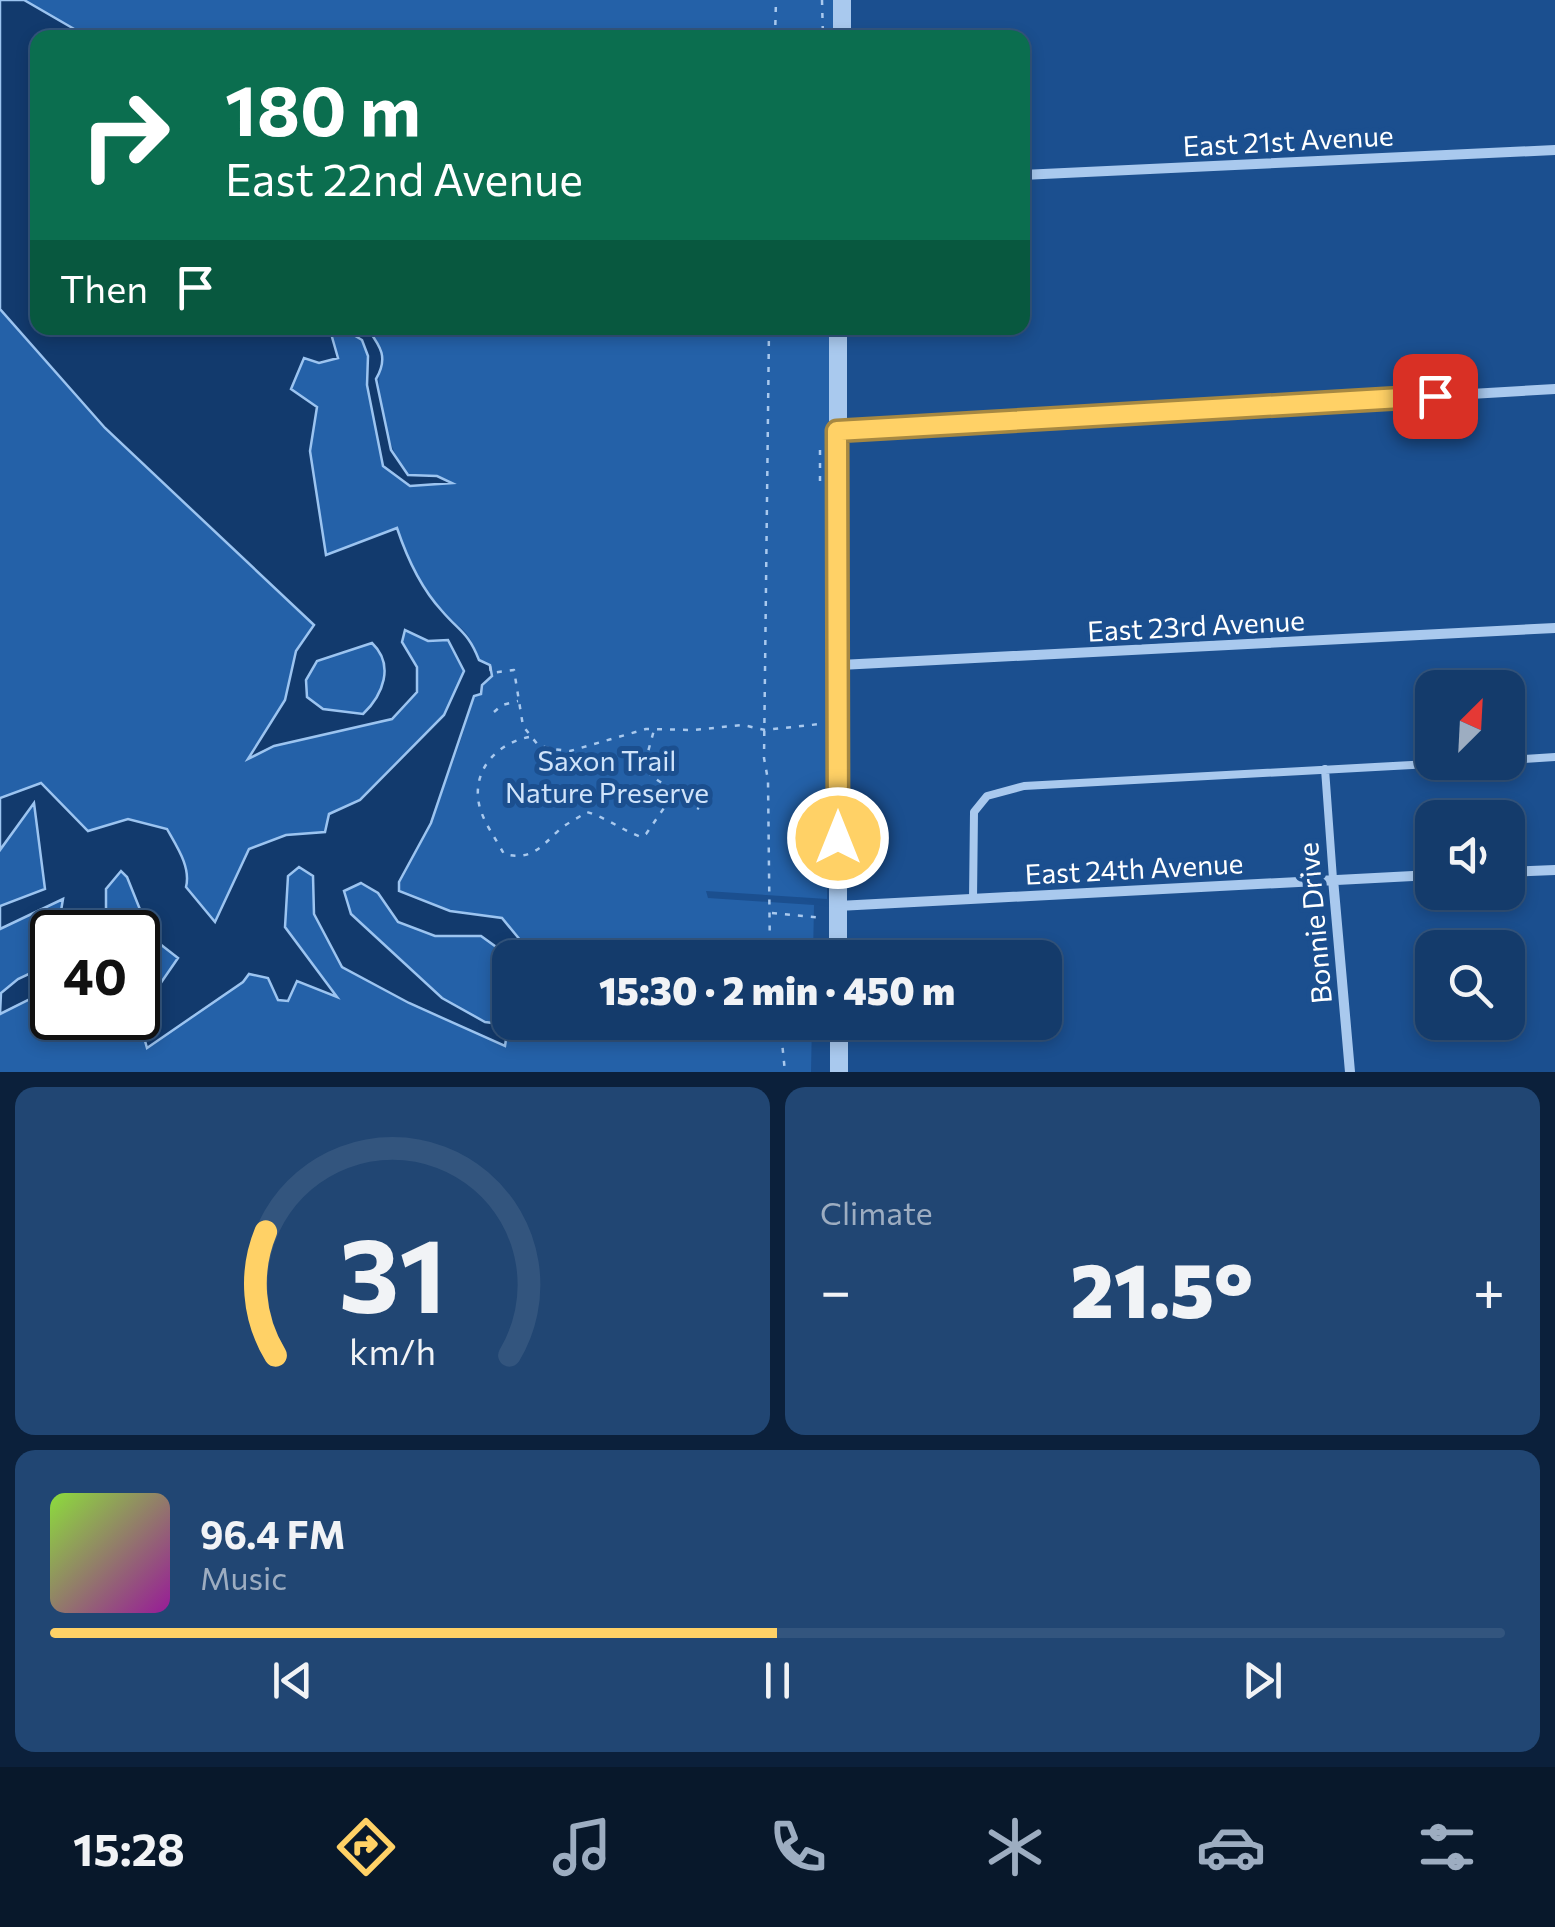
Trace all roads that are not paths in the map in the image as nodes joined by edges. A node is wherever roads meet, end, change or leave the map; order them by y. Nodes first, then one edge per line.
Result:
1 (842, 0) edge
2 (842, 30) edge
3 (1555, 150) edge
4 (1030, 175) edge
5 (838, 335) edge
6 (1555, 389) edge
7 (837, 431) junction
8 (1555, 628) edge
9 (840, 665) junction
10 (1555, 757) edge
11 (1525, 759) edge
12 (1415, 765) edge
13 (1324, 769) junction
14 (1555, 870) edge
15 (1525, 871) edge
16 (1415, 876) edge
17 (1333, 880) junction
18 (974, 899) junction
19 (832, 912) junction
20 (836, 940) edge
21 (839, 1040) edge
22 (839, 1072) edge
23 (1350, 1072) edge

1 - 2 street
3 - 4 street, East 21st Avenue
5 - 7 street
6 - 7 street
7 - 9 street
8 - 9 street, East 23rd Avenue
9 - 19 street
10 - 11 lane
12 - 13 lane
13 - 17 lane, Bonnie Drive
13 - 18 lane
14 - 15 street
16 - 17 street, East 24th Avenue
17 - 18 street, East 24th Avenue
17 - 23 street, Bonnie Drive
18 - 19 street, East 24th Avenue
19 - 20 street
21 - 22 street

